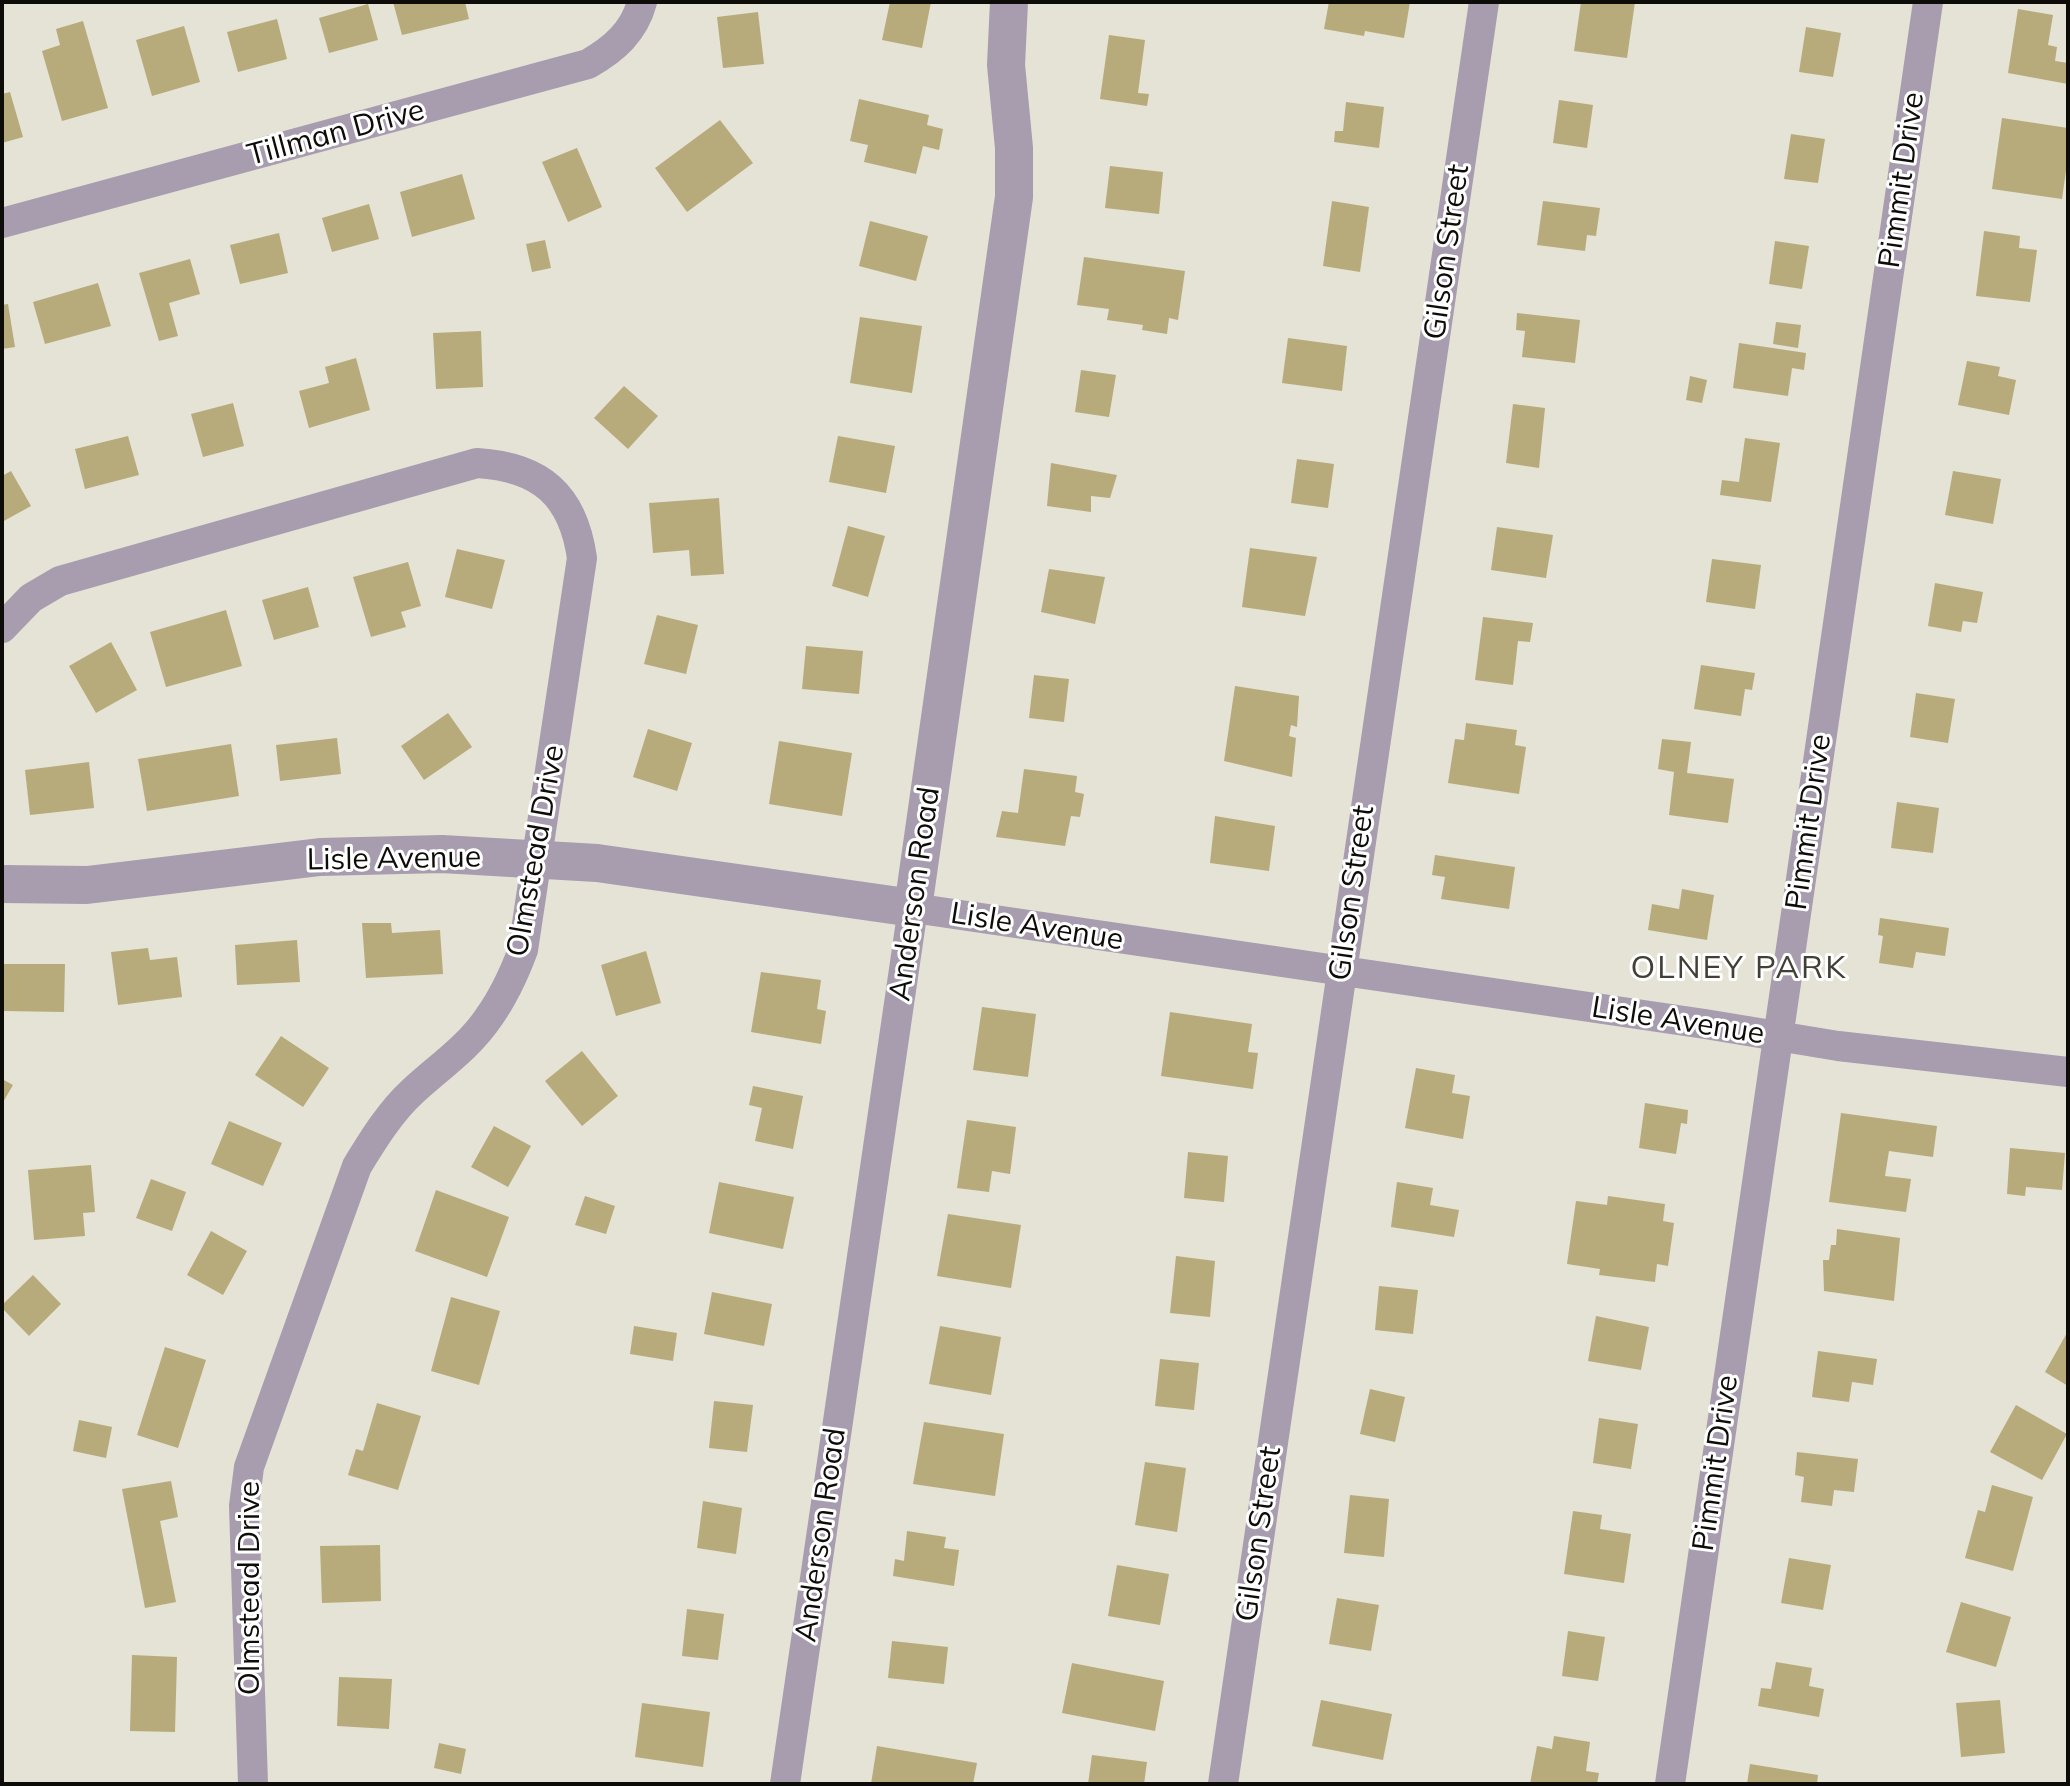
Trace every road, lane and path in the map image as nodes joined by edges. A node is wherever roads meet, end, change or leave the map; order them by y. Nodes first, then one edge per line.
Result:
1 (642, 2) edge
2 (1009, 2) edge
3 (1484, 2) edge
4 (1928, 2) edge
5 (2, 223) edge
6 (2, 628) edge
7 (539, 859) junction
8 (2, 884) edge
9 (913, 908) junction
10 (1341, 971) junction
11 (1778, 1036) junction
12 (2068, 1072) edge
13 (253, 1784) edge
14 (785, 1784) edge
15 (1223, 1784) edge
16 (1670, 1784) edge

1 - 5 street, Tillman Drive
2 - 9 street, Anderson Road
3 - 10 street, Gilson Street
4 - 11 street, Pimmit Drive
6 - 7 street, Olmstead Drive
7 - 8 street, Lisle Avenue
7 - 9 street, Lisle Avenue
7 - 13 street, Olmstead Drive
9 - 10 street, Lisle Avenue
9 - 14 street, Anderson Road
10 - 11 street, Lisle Avenue
10 - 15 street, Gilson Street
11 - 12 street, Lisle Avenue
11 - 16 street, Pimmit Drive

